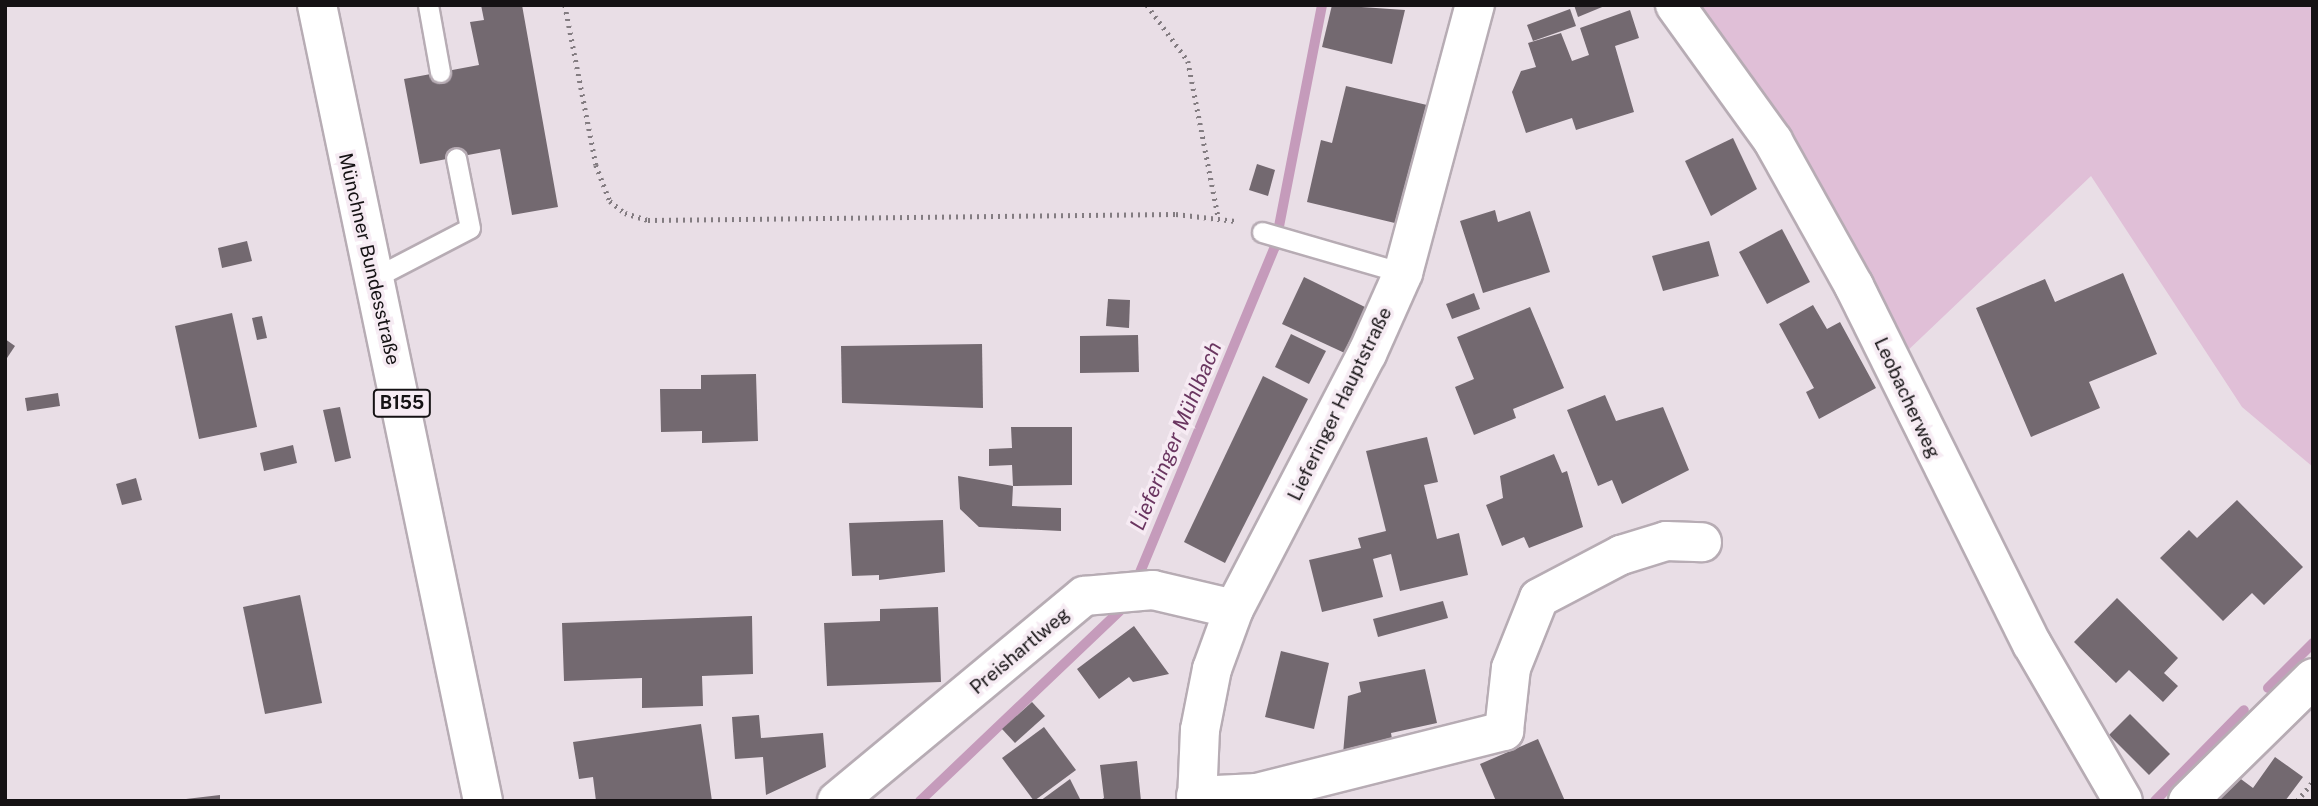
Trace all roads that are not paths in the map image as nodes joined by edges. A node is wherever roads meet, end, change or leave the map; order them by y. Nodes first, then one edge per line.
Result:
1 (317, 5) edge
2 (428, 5) edge
3 (1475, 5) edge
4 (1675, 5) edge
5 (440, 72) dead end
6 (456, 158) dead end
7 (1262, 232) dead end
8 (1403, 273) junction
9 (372, 279) junction
10 (1702, 542) dead end
11 (1234, 609) junction
12 (2313, 678) edge
13 (1197, 798) edge
14 (483, 801) edge
15 (837, 801) edge
16 (2123, 801) edge
17 (2188, 801) edge

1 - 9 street, Münchner Bundesstraße / B155
2 - 5 lane
3 - 8 street, Lieferinger Hauptstraße
4 - 16 street, Leobacherweg
6 - 9 lane
7 - 8 lane
8 - 11 street, Lieferinger Hauptstraße
9 - 14 street, Münchner Bundesstraße / B155
10 - 13 street, Lieferinger Hauptstraße
11 - 13 street, Lieferinger Hauptstraße
11 - 15 street, Preishartlweg
12 - 17 street

